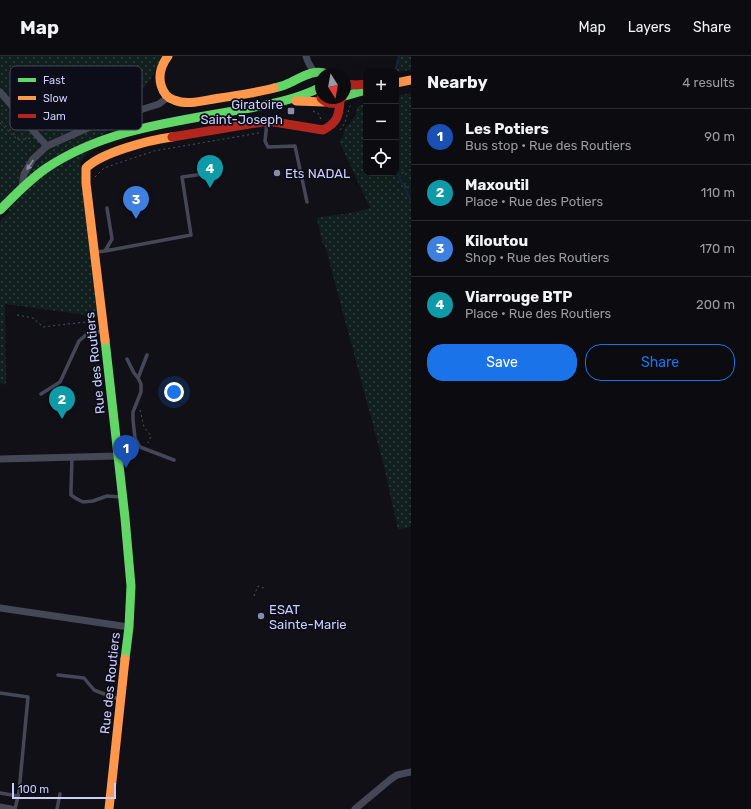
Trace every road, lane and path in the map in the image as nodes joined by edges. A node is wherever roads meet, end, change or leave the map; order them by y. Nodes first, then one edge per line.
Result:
1 (168, 56) edge
2 (306, 56) edge
3 (315, 72) edge
4 (315, 76) edge
5 (411, 80) edge
6 (399, 82) edge
7 (351, 84) edge
8 (363, 84) edge
9 (315, 90) edge
10 (363, 91) edge
11 (0, 92) edge
12 (351, 95) edge
13 (168, 97) junction
14 (315, 100) edge
15 (285, 101) junction
16 (10, 104) edge
17 (326, 104) edge
18 (341, 104) edge
19 (142, 109) edge
20 (309, 109) dead end
21 (268, 121) junction
22 (0, 123) edge
23 (327, 128) junction
24 (142, 129) edge
25 (32, 130) edge
26 (83, 130) edge
27 (136, 130) edge
28 (266, 132) junction
29 (37, 136) junction
30 (47, 146) junction
31 (210, 173) dead end
32 (93, 178) dead end
33 (22, 188) junction
34 (306, 202) dead end
35 (107, 208) dead end
36 (0, 210) edge
37 (104, 251) junction
38 (95, 252) junction
39 (17, 315) dead end
40 (103, 321) junction
41 (104, 331) junction
42 (148, 355) dead end
43 (127, 359) dead end
44 (138, 378) junction
45 (41, 394) dead end
46 (136, 438) junction
47 (116, 441) junction
48 (118, 456) junction
49 (72, 457) junction
50 (0, 459) edge
51 (174, 460) dead end
52 (123, 498) junction
53 (265, 587) dead end
54 (254, 596) dead end
55 (0, 608) edge
56 (129, 627) junction
57 (58, 675) dead end
58 (0, 693) edge
59 (122, 699) junction
60 (411, 772) edge
61 (0, 793) edge
62 (60, 794) dead end
63 (18, 796) junction
64 (0, 807) edge
65 (10, 809) edge
66 (15, 809) edge
67 (58, 809) edge
68 (109, 809) edge
69 (355, 809) edge

1 - 13 street
2 - 3 street
4 - 13 street
5 - 6 street
7 - 8 street
9 - 15 street
10 - 12 street
11 - 16 street
13 - 19 street
14 - 15 street
15 - 24 street
17 - 23 street
18 - 23 street
20 - 23 path
21 - 23 street, Rue des Routiers
21 - 28 lane
21 - 38 street, Rue des Routiers
22 - 29 path
25 - 29 street
26 - 30 street
27 - 33 street
28 - 32 path
28 - 34 lane
29 - 30 street
30 -> 33 street
31 - 37 lane
33 - 36 street
35 - 37 lane
37 - 38 lane
38 - 40 street, Rue des Routiers
39 - 40 path
40 - 41 street, Rue des Routiers
41 - 45 lane
41 - 47 street, Rue des Routiers
42 - 44 lane
43 - 44 lane
44 - 46 lane
46 - 47 lane
46 - 51 lane
47 - 48 street, Rue des Routiers
48 - 49 street
48 - 52 street, Rue des Routiers
49 - 50 street
49 - 52 lane
52 - 56 street, Rue des Routiers
53 - 54 path
55 - 56 street
56 - 59 street, Rue des Routiers
57 - 59 lane
58 - 63 lane
59 - 68 street, Rue des Routiers
60 - 69 street
61 - 63 lane
62 - 67 lane
63 - 66 lane
64 - 65 street

